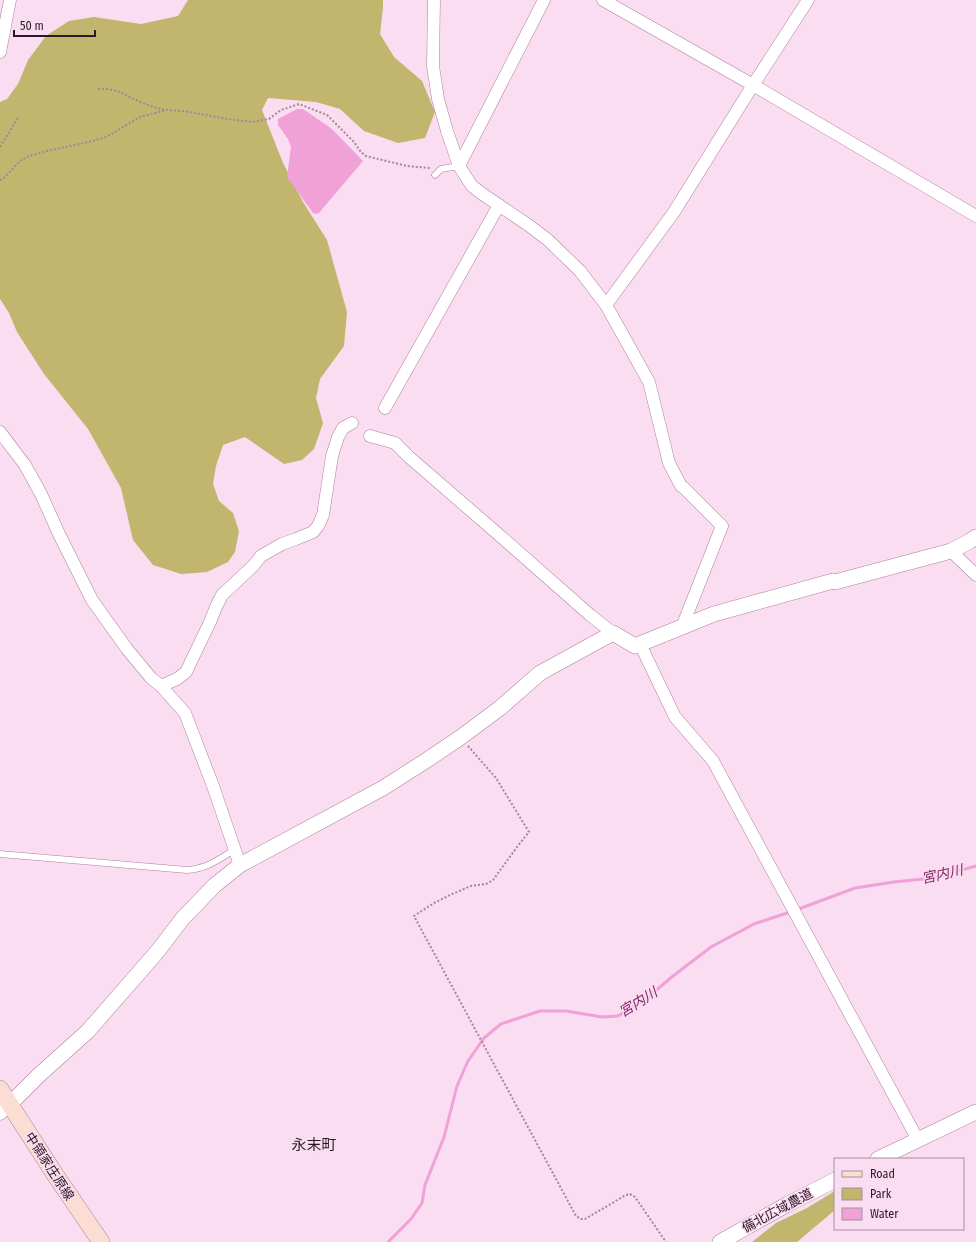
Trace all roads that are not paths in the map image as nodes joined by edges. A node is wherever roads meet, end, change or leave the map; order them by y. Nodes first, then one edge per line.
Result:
1 (10, 0) edge
2 (434, 0) edge
3 (544, 0) edge
4 (603, 0) edge
5 (808, 0) edge
6 (0, 52) edge
7 (752, 85) junction
8 (459, 166) junction
9 (434, 175) dead end
10 (499, 205) junction
11 (976, 216) edge
12 (606, 305) junction
13 (385, 408) dead end
14 (352, 423) dead end
15 (0, 432) edge
16 (370, 436) dead end
17 (976, 537) edge
18 (951, 551) junction
19 (976, 575) edge
20 (682, 627) junction
21 (613, 633) junction
22 (640, 644) junction
23 (161, 686) junction
24 (234, 850) junction
25 (0, 854) edge
26 (240, 865) junction
27 (0, 1089) edge
28 (5, 1109) edge
29 (976, 1112) edge
30 (918, 1140) junction
31 (880, 1158) edge
32 (834, 1181) edge
33 (100, 1242) edge
34 (720, 1242) edge

1 - 6 street
2 - 8 street
3 - 8 street
4 - 7 street
5 - 7 street
7 - 11 street
7 - 12 street
8 - 9 lane
8 - 10 street
10 - 12 street
10 - 13 street
12 - 20 street
14 - 23 street
15 - 23 street
16 - 21 street
17 - 18 street
18 - 19 street
18 - 20 street
20 - 22 street
21 - 22 street
21 - 26 street
22 - 30 street
23 - 24 street
24 - 25 lane
24 - 26 street
26 - 28 street
27 - 28 main road, 中領家庄原線
28 - 33 main road, 中領家庄原線
29 - 30 street
30 - 31 street
32 - 34 street, 備北広域農道

